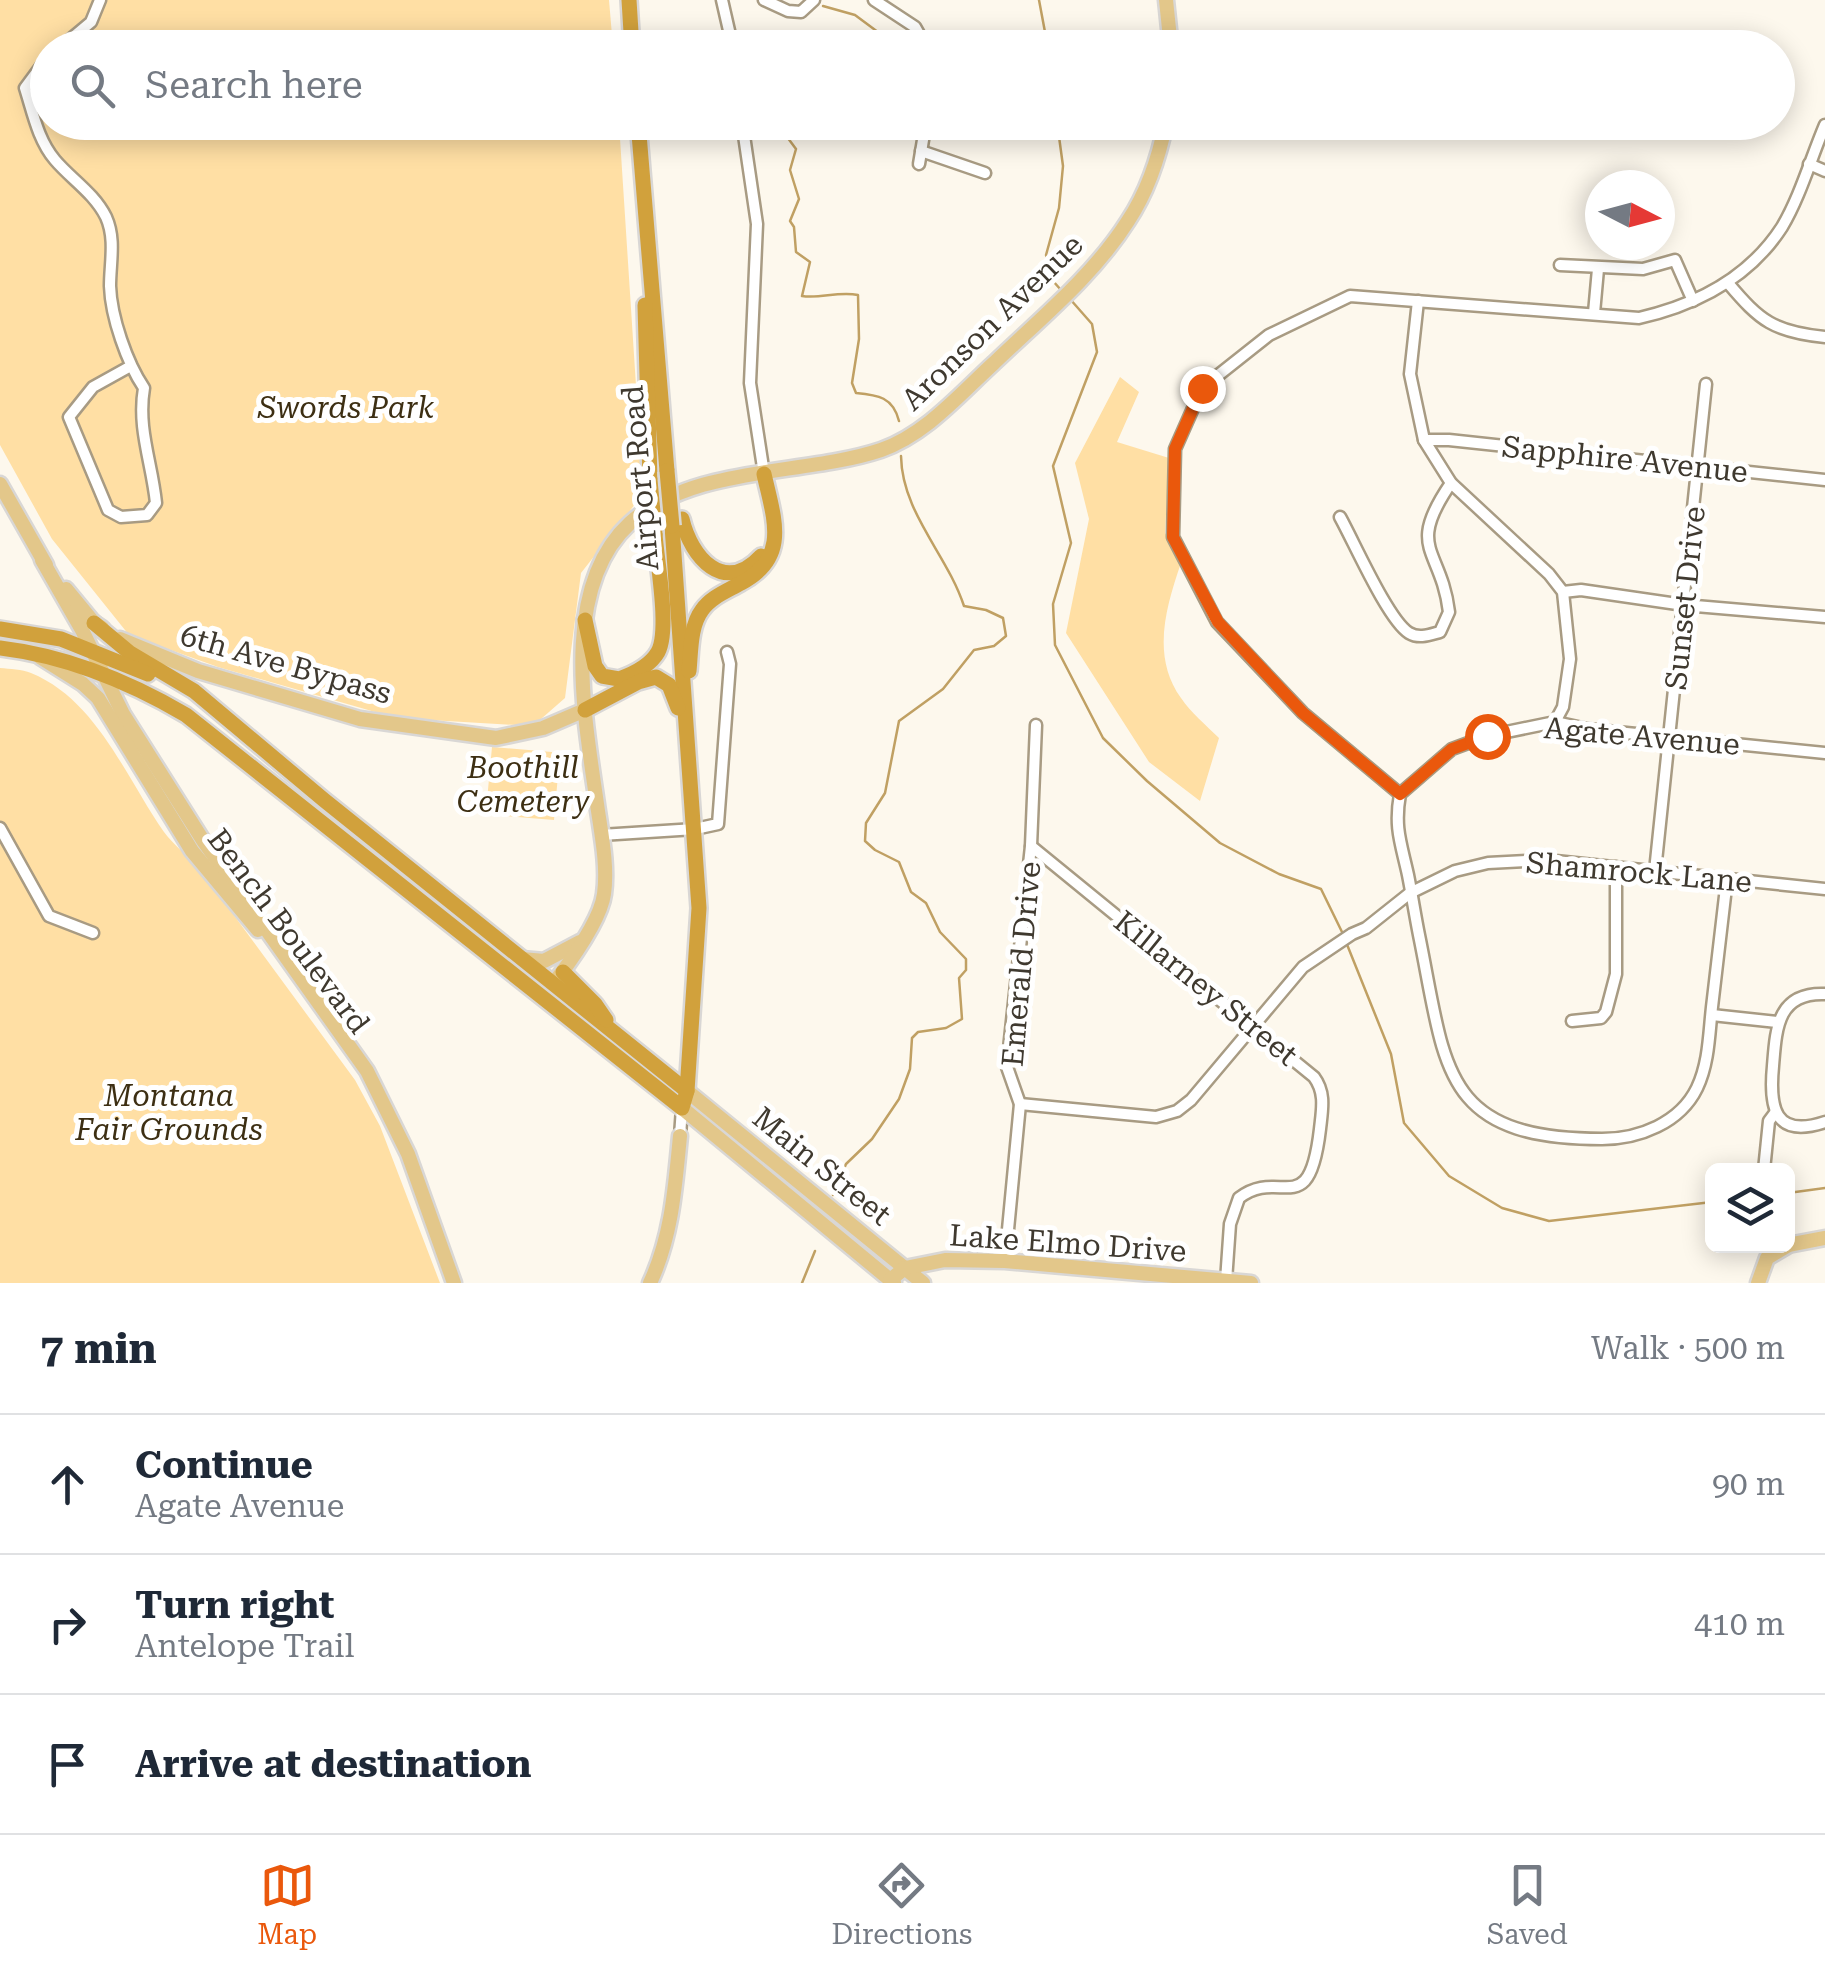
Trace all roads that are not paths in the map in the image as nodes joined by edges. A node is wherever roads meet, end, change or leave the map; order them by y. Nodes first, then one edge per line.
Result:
1 (100, 0) edge
2 (629, 0) edge
3 (764, 0) edge
4 (814, 0) edge
5 (874, 0) edge
6 (1166, 0) edge
7 (724, 1) edge
8 (81, 30) edge
9 (631, 30) edge
10 (730, 30) edge
11 (916, 30) edge
12 (1169, 30) edge
13 (1825, 125) edge
14 (42, 140) edge
15 (639, 140) edge
16 (745, 140) edge
17 (923, 140) edge
18 (1162, 140) edge
19 (921, 150) junction
20 (919, 164) dead end
21 (1809, 164) junction
22 (1825, 171) edge
23 (984, 173) dead end
24 (648, 251) junction
25 (1560, 265) dead end
26 (1598, 268) junction
27 (1728, 283) junction
28 (1418, 301) junction
29 (1693, 301) junction
30 (1594, 313) junction
31 (1825, 337) edge
32 (129, 367) junction
33 (1706, 384) dead end
34 (1424, 440) junction
35 (1699, 466) junction
36 (764, 474) junction
37 (1825, 480) edge
38 (0, 484) edge
39 (1451, 484) junction
40 (1340, 517) dead end
41 (677, 522) junction
42 (774, 531) junction
43 (42, 560) junction
44 (1563, 592) junction
45 (1684, 605) junction
46 (1825, 617) edge
47 (585, 620) junction
48 (94, 622) junction
49 (0, 629) edge
50 (0, 648) edge
51 (92, 649) junction
52 (31, 652) junction
53 (727, 652) dead end
54 (103, 674) junction
55 (210, 704) junction
56 (685, 708) junction
57 (585, 710) junction
58 (565, 718) junction
59 (1556, 722) junction
60 (1036, 725) dead end
61 (1671, 737) junction
62 (688, 741) junction
63 (1825, 753) edge
64 (1400, 794) junction
65 (0, 828) edge
66 (695, 829) junction
67 (601, 835) junction
68 (1031, 846) junction
69 (1616, 868) junction
70 (1655, 871) junction
71 (1727, 879) junction
72 (1825, 889) edge
73 (1410, 893) junction
74 (93, 933) dead end
75 (580, 942) junction
76 (522, 959) junction
77 (558, 978) junction
78 (1825, 994) edge
79 (543, 1000) junction
80 (1712, 1015) junction
81 (1572, 1021) dead end
82 (1777, 1022) junction
83 (1253, 1026) junction
84 (686, 1091) junction
85 (1020, 1104) junction
86 (682, 1108) junction
87 (1775, 1113) junction
88 (1825, 1122) edge
89 (680, 1136) joint
90 (1765, 1163) edge
91 (1825, 1238) edge
92 (1795, 1244) edge
93 (1776, 1253) edge
94 (1005, 1261) junction
95 (905, 1268) junction
96 (1226, 1281) edge
97 (890, 1282) edge
98 (446, 1283) edge
99 (454, 1283) edge
100 (650, 1283) edge
101 (924, 1283) edge
102 (1251, 1283) edge
103 (1758, 1283) edge

1 - 8 street
2 - 9 highway
3 - 4 street
5 - 11 street
6 - 12 main road
7 - 10 street
13 - 21 street
14 - 32 street
15 - 24 highway, Airport Road
16 - 36 street
17 - 19 street
18 - 36 main road, Aronson Avenue
19 - 20 street
19 - 23 street
21 - 22 street
21 - 27 street
24 - 41 highway, Airport Road, bridge
24 - 47 highway, bridge
25 - 26 street
26 - 29 street
26 - 30 street
27 - 29 street
27 - 31 street
28 - 30 street
28 - 34 street
28 - 64 street
29 - 30 street
32 - 32 street
33 - 35 street, Sunset Drive
34 - 35 street, Sapphire Avenue
34 - 39 street
35 - 37 street, Sapphire Avenue
35 - 45 street, Sunset Drive
36 - 42 highway
36 - 47 main road, Aronson Avenue
38 - 43 main road
39 - 40 street
39 - 44 street
41 - 42 highway
41 - 56 highway, Airport Road
42 - 56 highway
43 - 48 main road, 6th Ave Bypass
43 - 51 main road
44 - 45 street
44 - 59 street
45 - 46 street
45 - 61 street, Sunset Drive
47 - 57 main road, Aronson Avenue
47 - 58 main road
48 - 55 highway
48 - 58 main road, 6th Ave Bypass
49 - 51 highway
50 - 52 highway
51 - 54 main road
51 - 55 highway
52 - 54 highway
52 - 98 main road, Bench Boulevard
53 - 66 street
54 - 79 highway
54 - 99 main road
55 - 76 highway
56 - 62 highway, Airport Road
57 - 58 main road, 6th Ave Bypass
57 - 62 highway
57 - 67 main road, Aronson Avenue
59 - 61 street, Agate Avenue
59 - 64 street, Agate Avenue
60 - 68 street, Emerald Drive
61 - 63 street, Agate Avenue
61 - 70 street, Sunset Drive
62 - 66 highway, Airport Road
64 - 73 street
65 - 74 street
66 - 67 street
66 - 84 highway, Airport Road
67 - 75 main road, Aronson Avenue
68 - 83 street, Killarney Street
68 - 85 street, Emerald Drive
69 - 70 street, Shamrock Lane
69 - 73 street, Shamrock Lane
69 - 81 street
70 - 71 street, Shamrock Lane
71 - 72 street, Shamrock Lane
71 - 80 street
73 - 80 street
73 - 83 street, Shamrock Lane
75 - 76 main road
75 - 77 main road, Aronson Avenue
76 - 77 highway
77 - 79 main road, Aronson Avenue
77 - 84 highway
78 - 82 street
79 - 86 highway
80 - 82 street
82 - 87 street
83 - 85 street
83 - 96 street, Killarney Street
84 - 86 highway
84 - 95 main road, Main Street
85 - 94 street, Emerald Drive
86 - 89 street
86 - 97 main road, Main Street
87 - 88 street
87 - 90 street
89 - 100 main road
91 - 92 main road
93 - 103 main road
94 - 95 main road, Lake Elmo Drive
94 - 96 main road, Lake Elmo Drive
95 - 97 main road, Lake Elmo Drive
95 - 101 main road, Main Street
96 - 102 main road, Lake Elmo Drive

